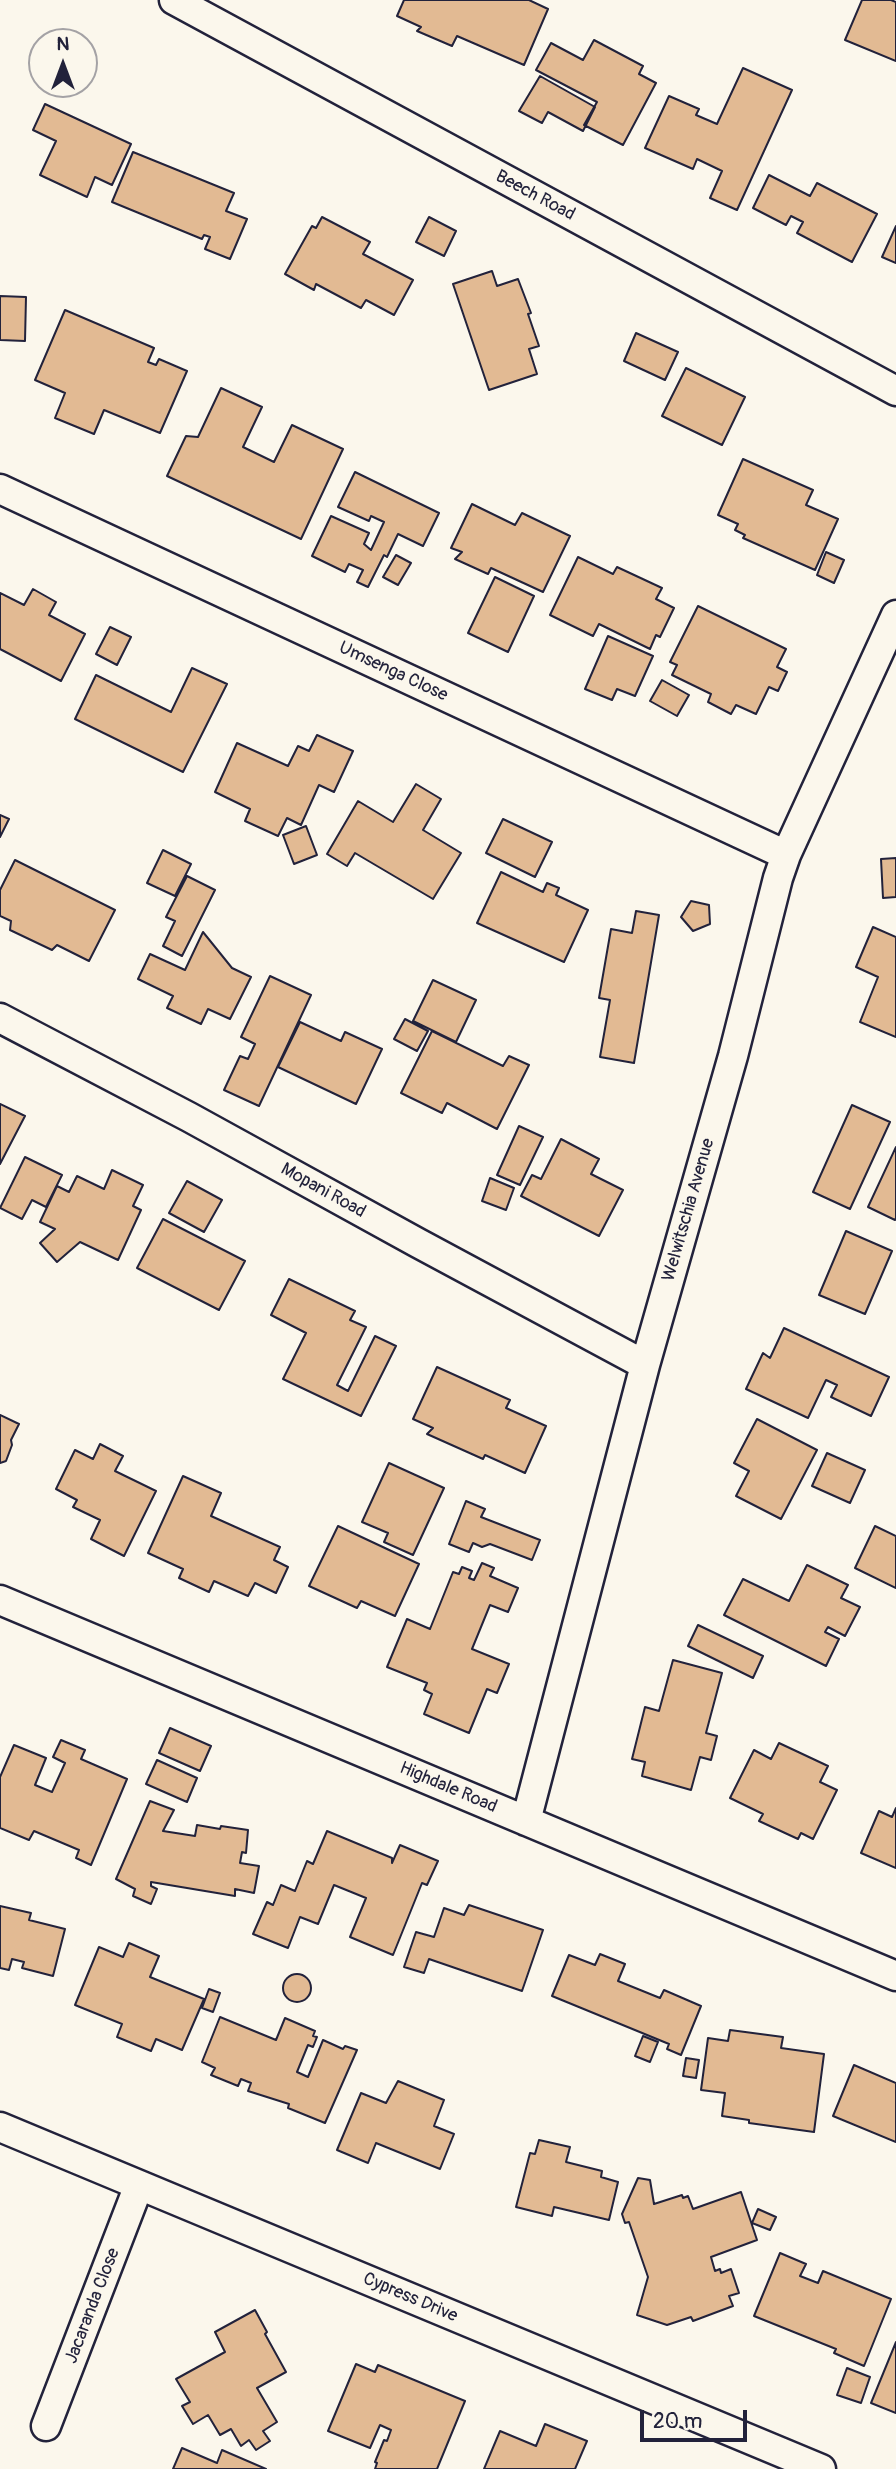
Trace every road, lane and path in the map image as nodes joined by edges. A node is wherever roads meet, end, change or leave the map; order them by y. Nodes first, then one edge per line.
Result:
1 (174, 0) edge
2 (896, 391) edge
3 (0, 489) edge
4 (896, 615) edge
5 (786, 855) junction
6 (0, 1018) edge
7 (645, 1365) junction
8 (0, 1600) edge
9 (526, 1821) junction
10 (896, 1976) edge
11 (0, 2127) edge
12 (139, 2185) junction
13 (46, 2426) dead end
14 (821, 2469) edge

1 - 2 street, Beech Road
3 - 5 street, Umsenga Close
4 - 5 street, Welwitschia Avenue
5 - 7 street, Welwitschia Avenue
6 - 7 street, Mopani Road
7 - 9 street, Welwitschia Avenue
8 - 9 street, Highdale Road
9 - 10 street, Highdale Road
11 - 12 street, Cypress Drive
12 - 13 street, Jacaranda Close
12 - 14 street, Cypress Drive

